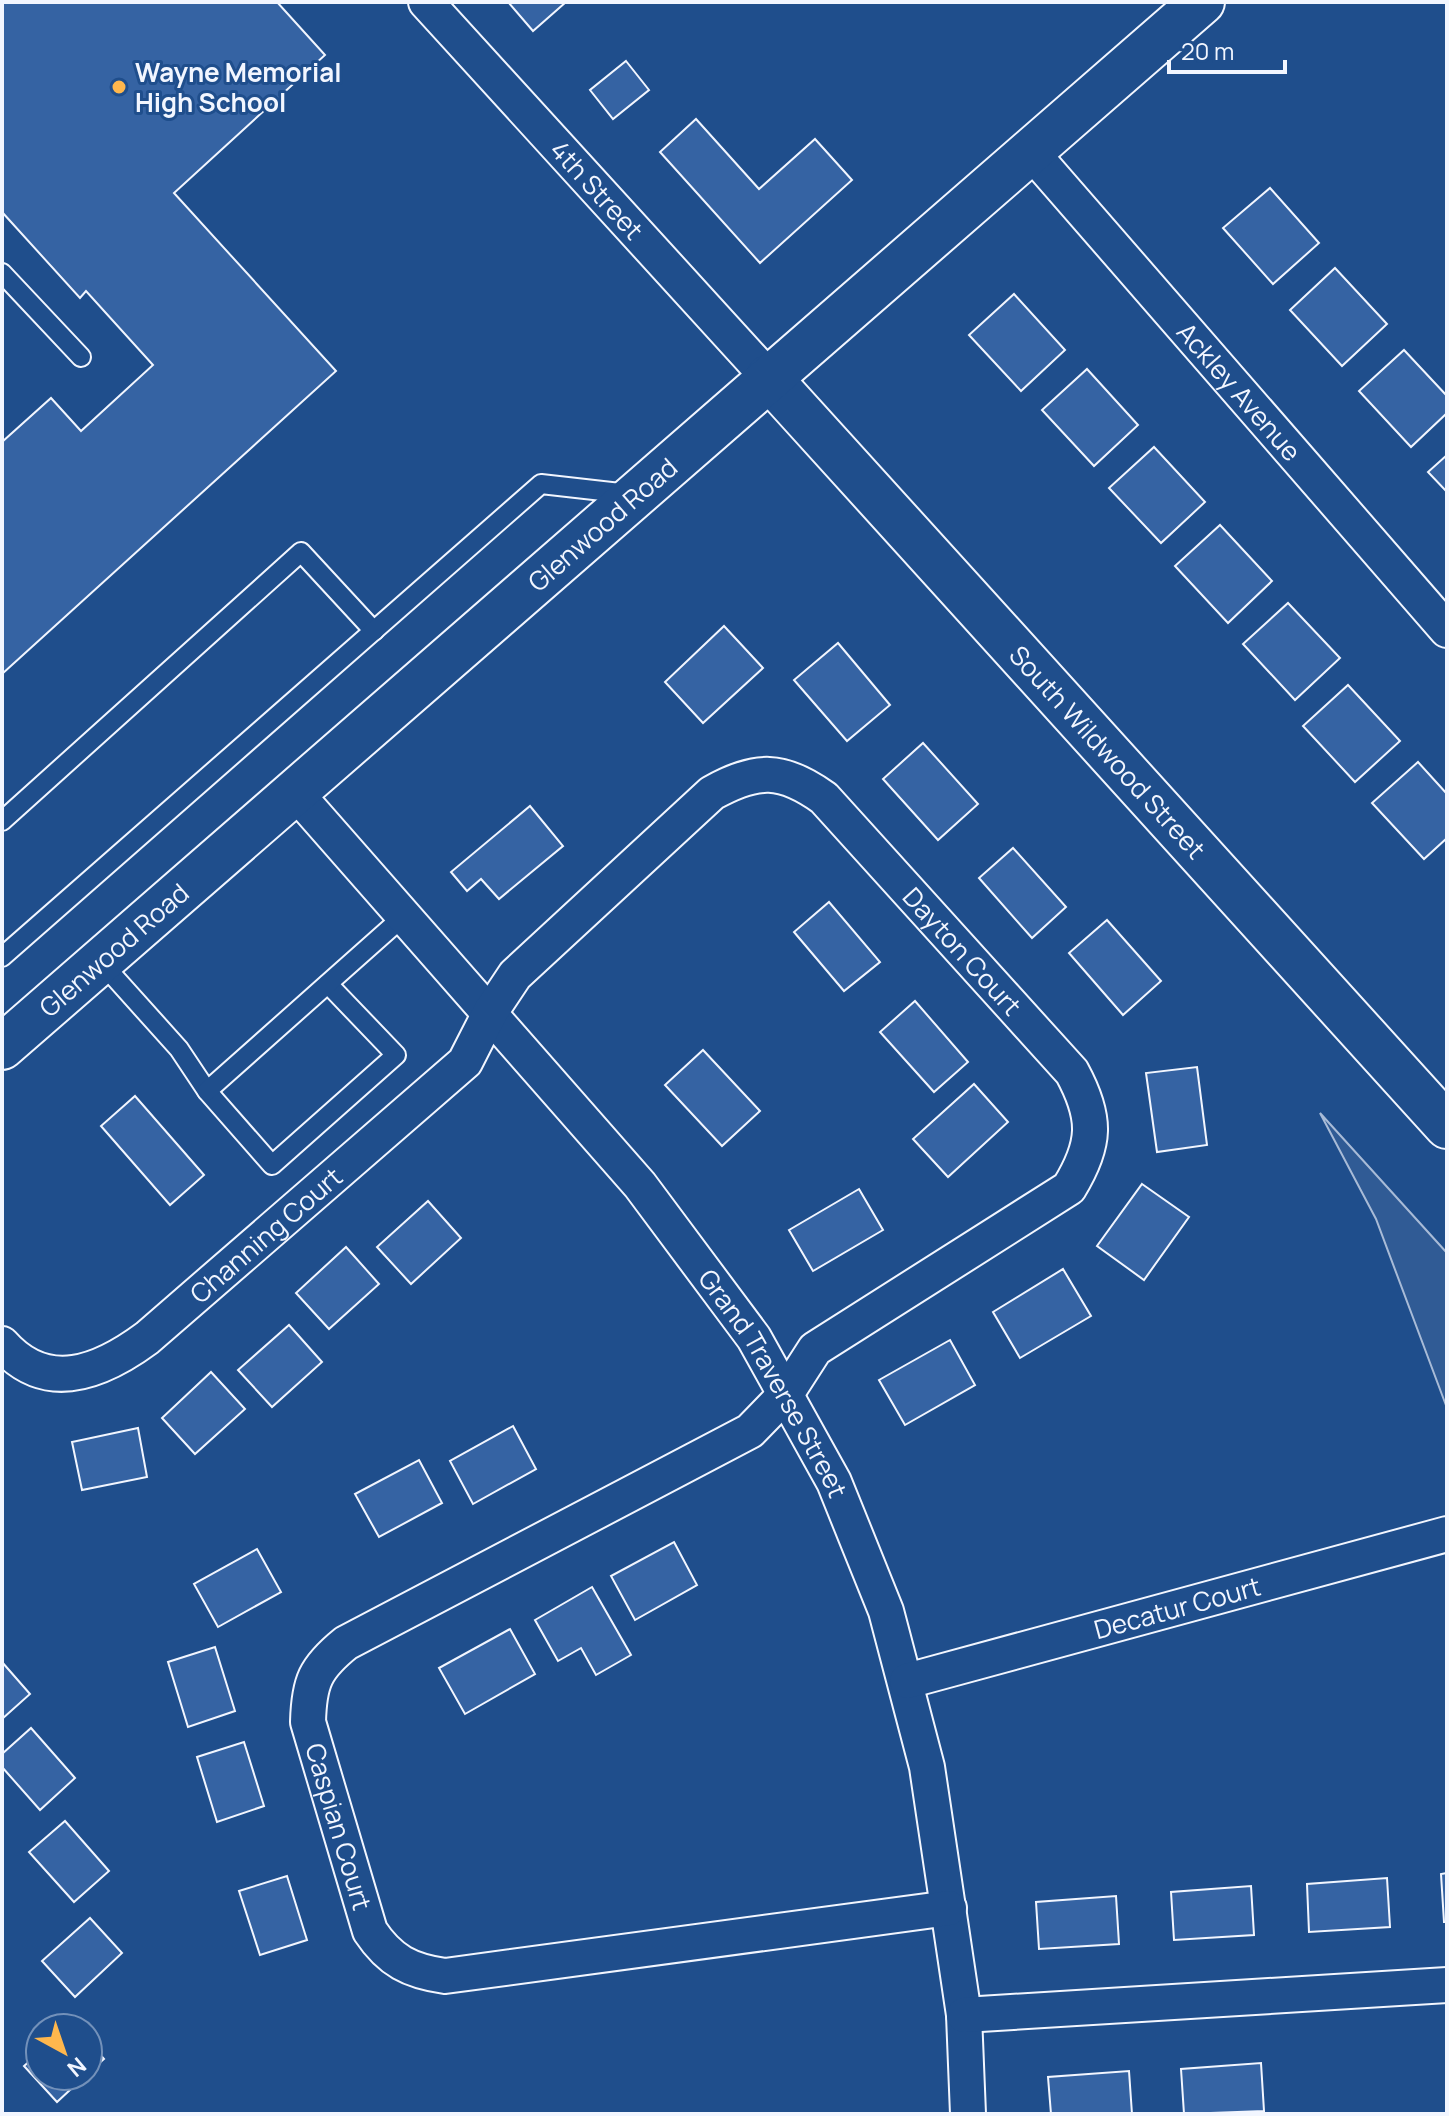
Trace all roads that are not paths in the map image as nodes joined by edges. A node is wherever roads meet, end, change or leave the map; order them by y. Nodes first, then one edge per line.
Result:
1 (426, 2) edge
2 (1202, 2) edge
3 (1032, 153) junction
4 (2, 273) edge
5 (81, 357) dead end
6 (768, 377) junction
7 (636, 495) junction
8 (1447, 630) edge
9 (374, 631) junction
10 (294, 791) junction
11 (2, 821) edge
12 (405, 915) junction
13 (2, 957) edge
14 (100, 961) junction
15 (328, 984) junction
16 (491, 1011) junction
17 (2, 1047) edge
18 (207, 1091) junction
19 (1447, 1126) edge
20 (2, 1344) edge
21 (786, 1394) junction
22 (1447, 1534) edge
23 (907, 1681) junction
24 (949, 1908) junction
25 (1447, 1985) edge
26 (964, 2015) junction
27 (968, 2114) edge

1 - 6 street, 4th Street
2 - 3 street, Glenwood Road
3 - 6 street, Glenwood Road
3 - 8 street, Ackley Avenue
4 - 5 lane
6 - 7 street, Glenwood Road
6 - 19 street, South Wildwood Street
7 - 9 lane
7 - 10 street, Glenwood Road
9 - 11 lane
9 - 13 lane
10 - 12 street, Grand Traverse Street
10 - 14 street, Glenwood Road
12 - 15 lane
12 - 16 street, Grand Traverse Street
14 - 17 street, Glenwood Road
14 - 18 lane
15 - 18 lane
15 - 18 lane
16 - 20 street, Channing Court
16 - 21 street, Grand Traverse Street
16 - 21 street, Dayton Court
21 - 23 street, Grand Traverse Street
21 - 24 street, Caspian Court
22 - 23 street, Decatur Court
23 - 24 street, Grand Traverse Street
24 - 26 street, Grand Traverse Street
25 - 26 street
26 - 27 street, Grand Traverse Street

